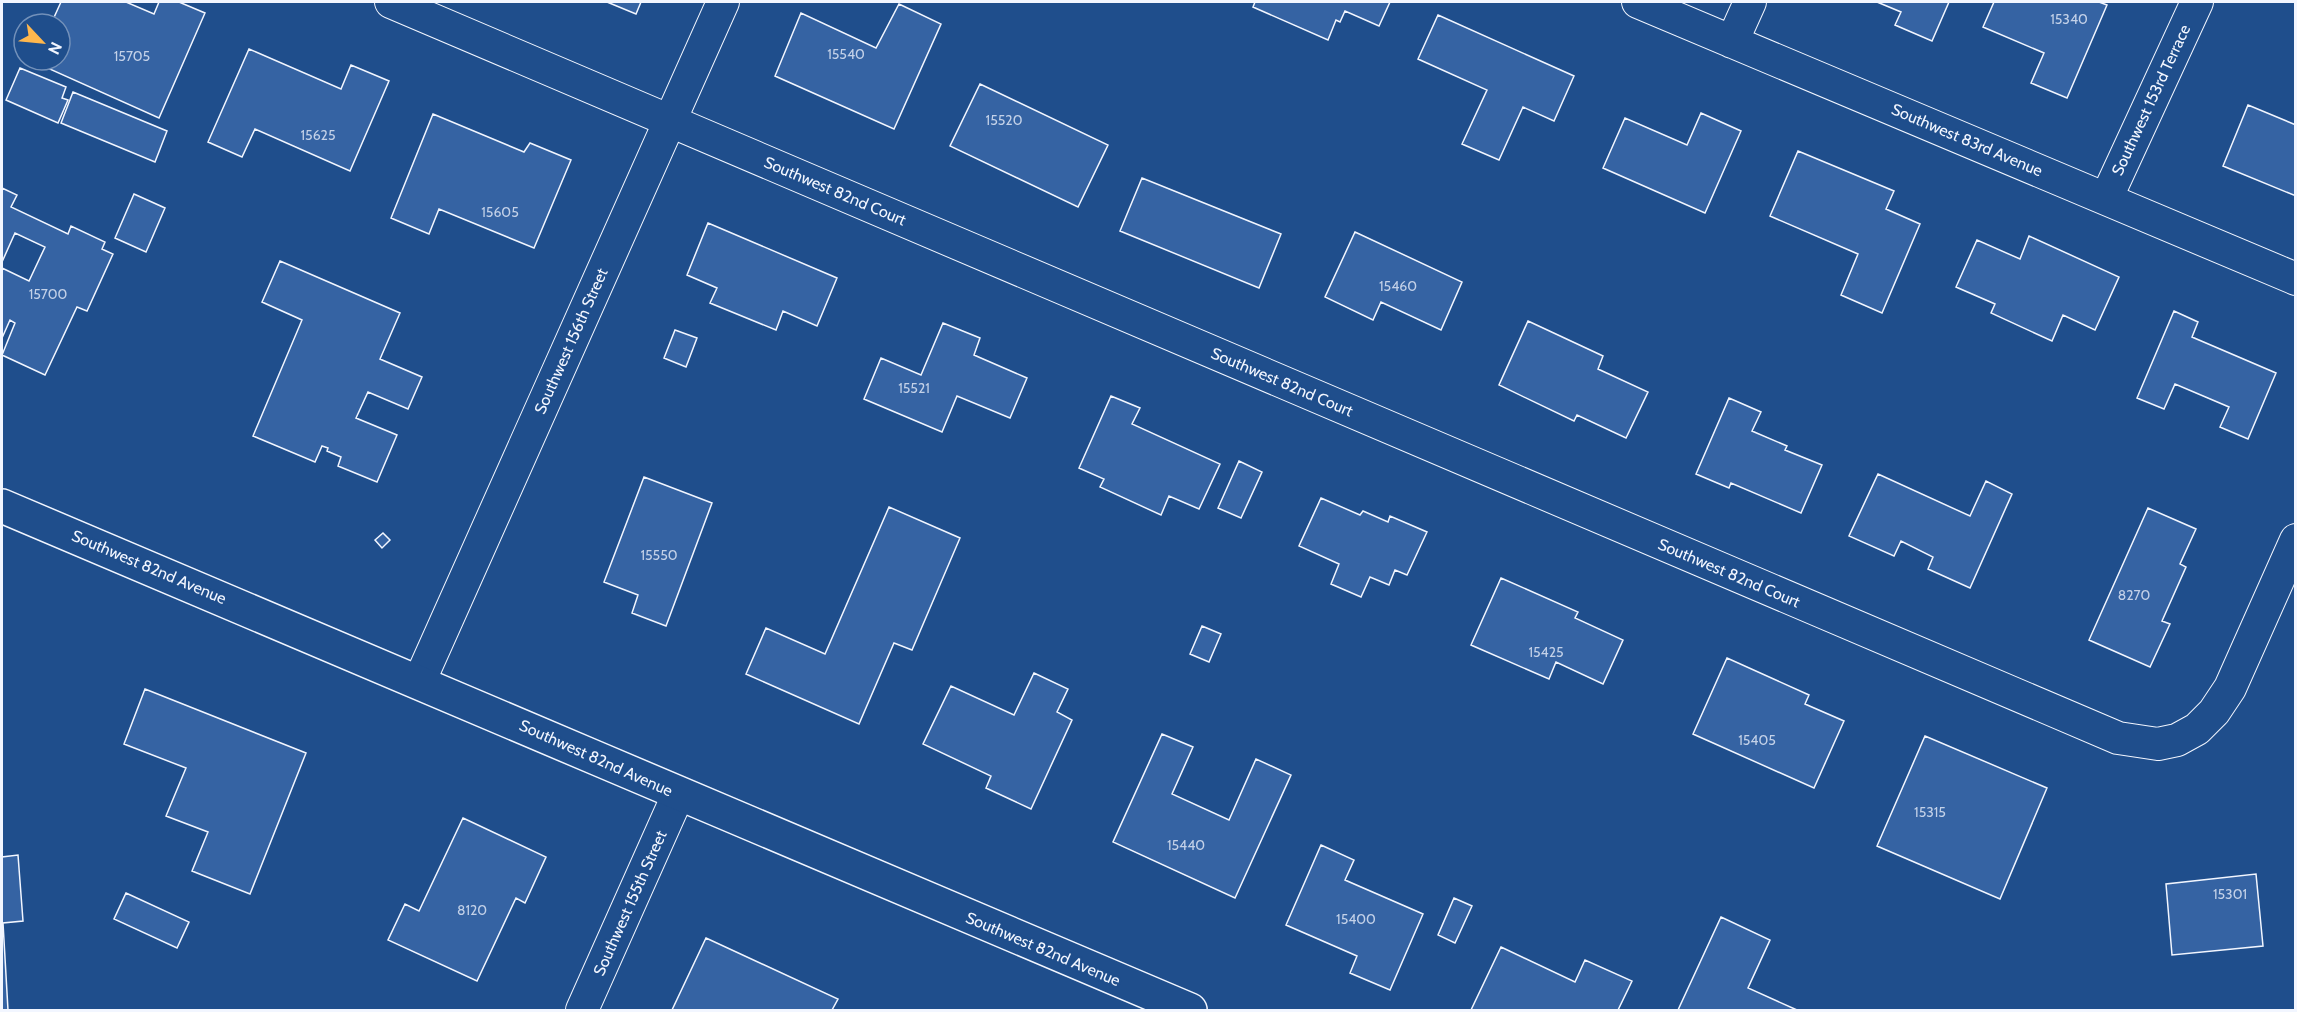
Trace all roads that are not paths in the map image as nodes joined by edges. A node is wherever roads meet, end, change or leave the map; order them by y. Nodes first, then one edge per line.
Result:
1 (391, 2) edge
2 (723, 2) edge
3 (1638, 2) edge
4 (1750, 2) edge
5 (2197, 2) edge
6 (1732, 42) junction
7 (669, 120) junction
8 (2106, 199) junction
9 (2295, 279) edge
10 (2, 506) edge
11 (2295, 540) edge
12 (420, 680) junction
13 (678, 795) junction
14 (582, 1011) edge
15 (1190, 1011) edge

1 - 7 street, Southwest 82nd Court
2 - 7 street, Southwest 156th Street
3 - 6 street, Southwest 83rd Avenue
4 - 6 street
5 - 8 street, Southwest 153rd Terrace
6 - 8 street, Southwest 83rd Avenue
7 - 11 street, Southwest 82nd Court
7 - 12 street, Southwest 156th Street
8 - 9 street, Southwest 83rd Avenue
10 - 12 street, Southwest 82nd Avenue
12 - 13 street, Southwest 82nd Avenue
13 - 14 street, Southwest 155th Street
13 - 15 street, Southwest 82nd Avenue

